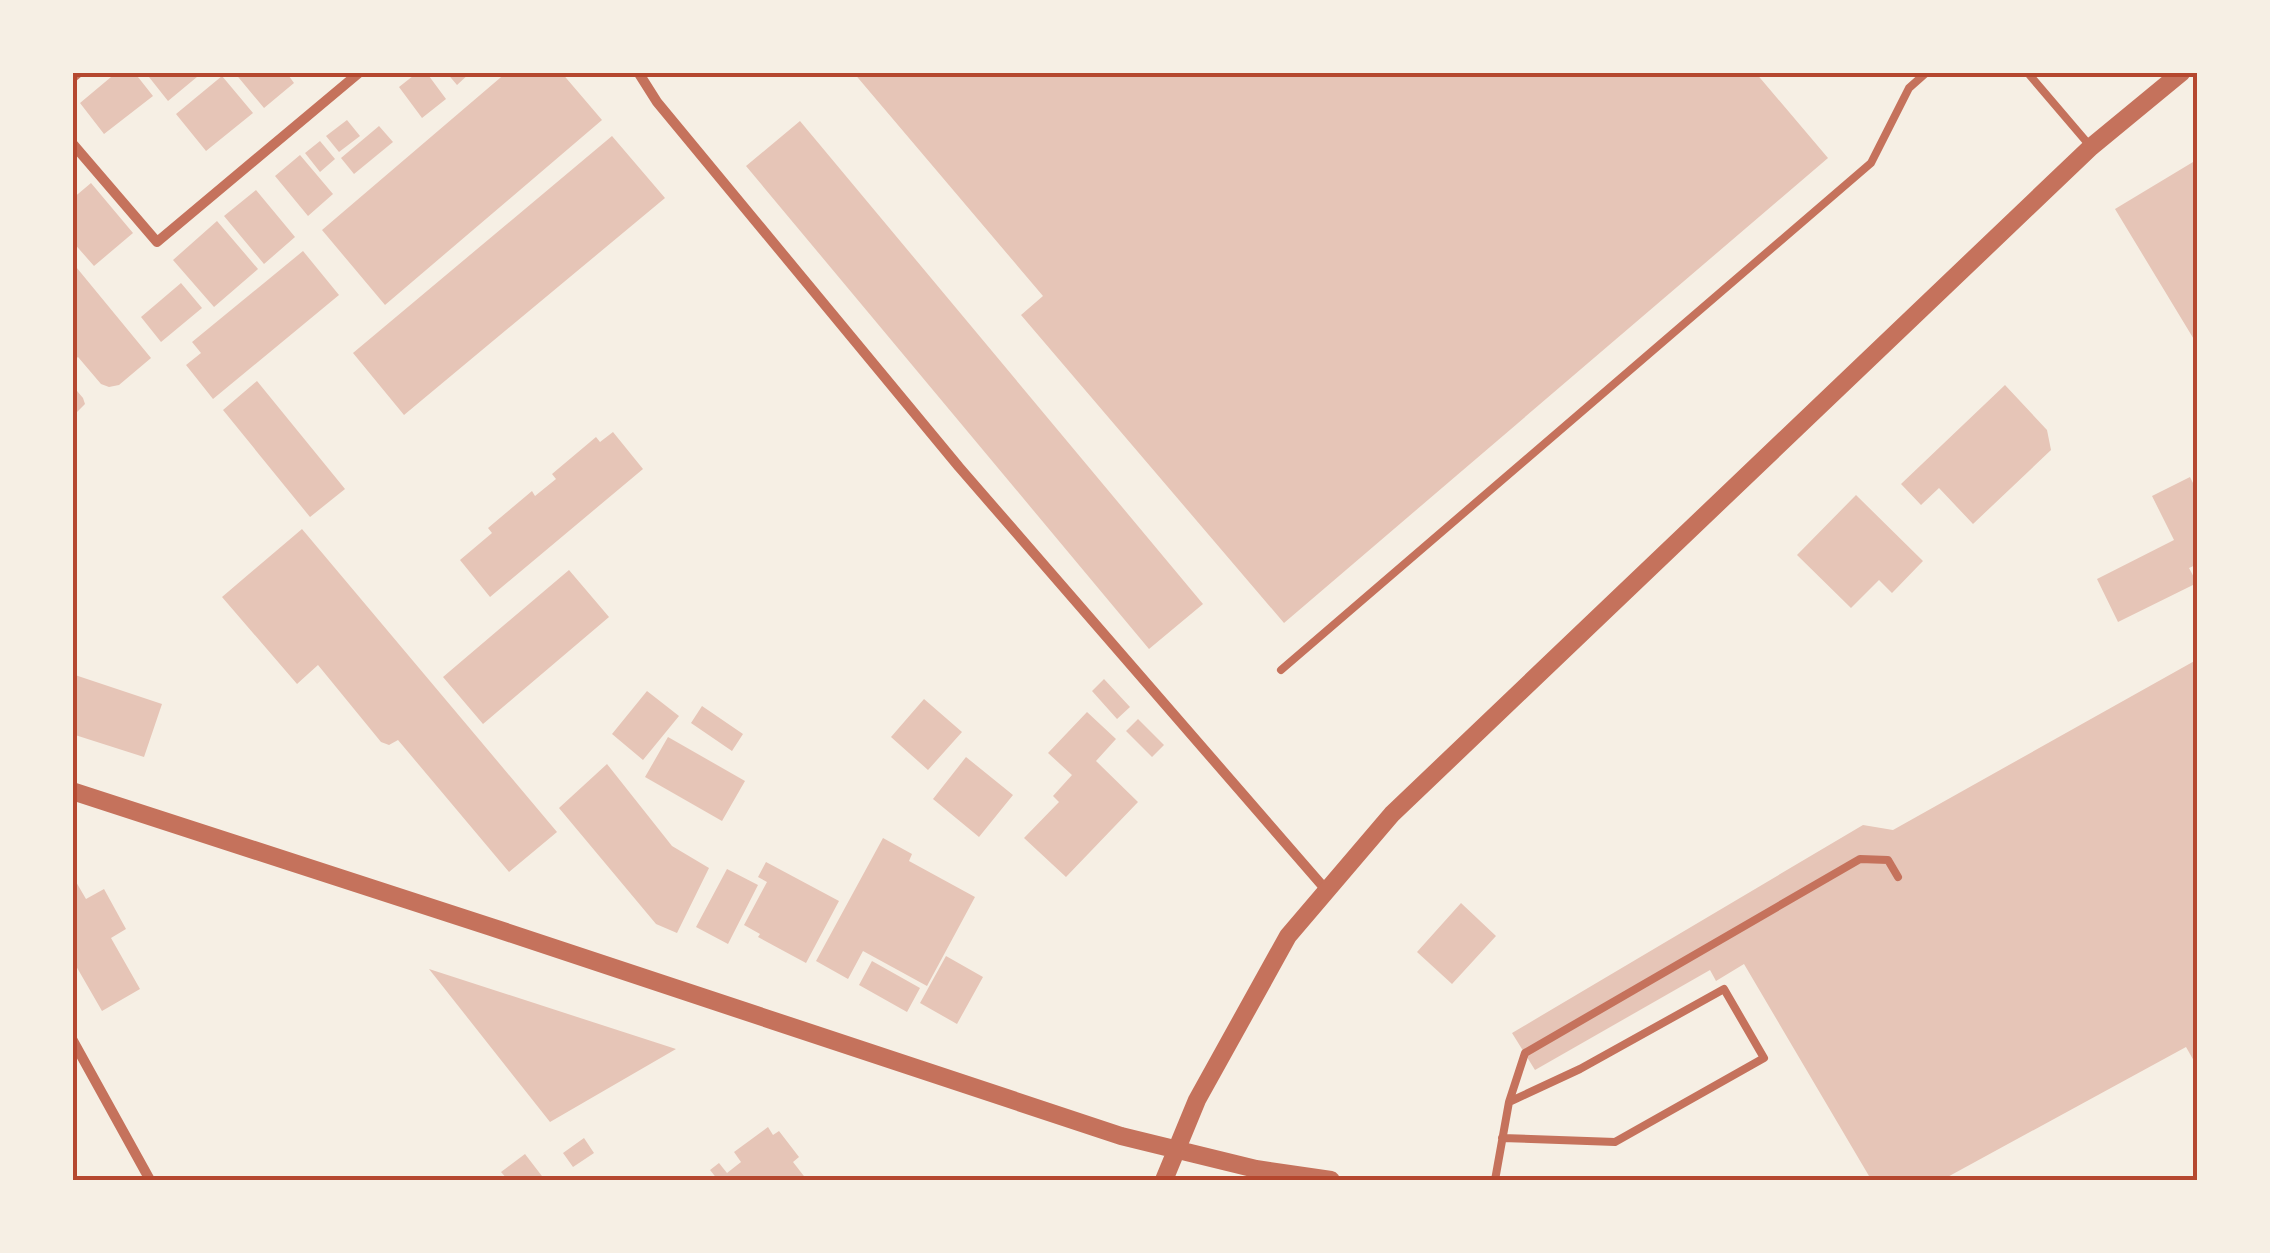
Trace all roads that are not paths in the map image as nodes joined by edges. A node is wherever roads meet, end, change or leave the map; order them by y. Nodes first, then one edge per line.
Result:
1 (79, 72) edge
2 (360, 72) edge
3 (638, 72) edge
4 (1926, 72) edge
5 (2027, 72) edge
6 (2182, 72) edge
7 (72, 78) edge
8 (72, 143) edge
9 (2091, 147) junction
10 (1281, 670) dead end
11 (72, 791) edge
12 (1898, 877) dead end
13 (1327, 891) junction
14 (72, 1039) edge
15 (1509, 1102) junction
16 (1502, 1138) junction
17 (1176, 1150) junction
18 (150, 1180) edge
19 (1164, 1180) edge
20 (1331, 1180) edge
21 (1496, 1180) edge

1 - 7 street
2 - 8 street
3 - 13 street
4 - 10 lane
5 - 9 lane
6 - 9 street
9 - 13 street
11 - 17 street
12 - 15 lane
13 - 17 street
14 - 18 street
15 - 16 lane
15 - 16 lane
16 - 21 lane
17 - 19 street
17 - 20 street

